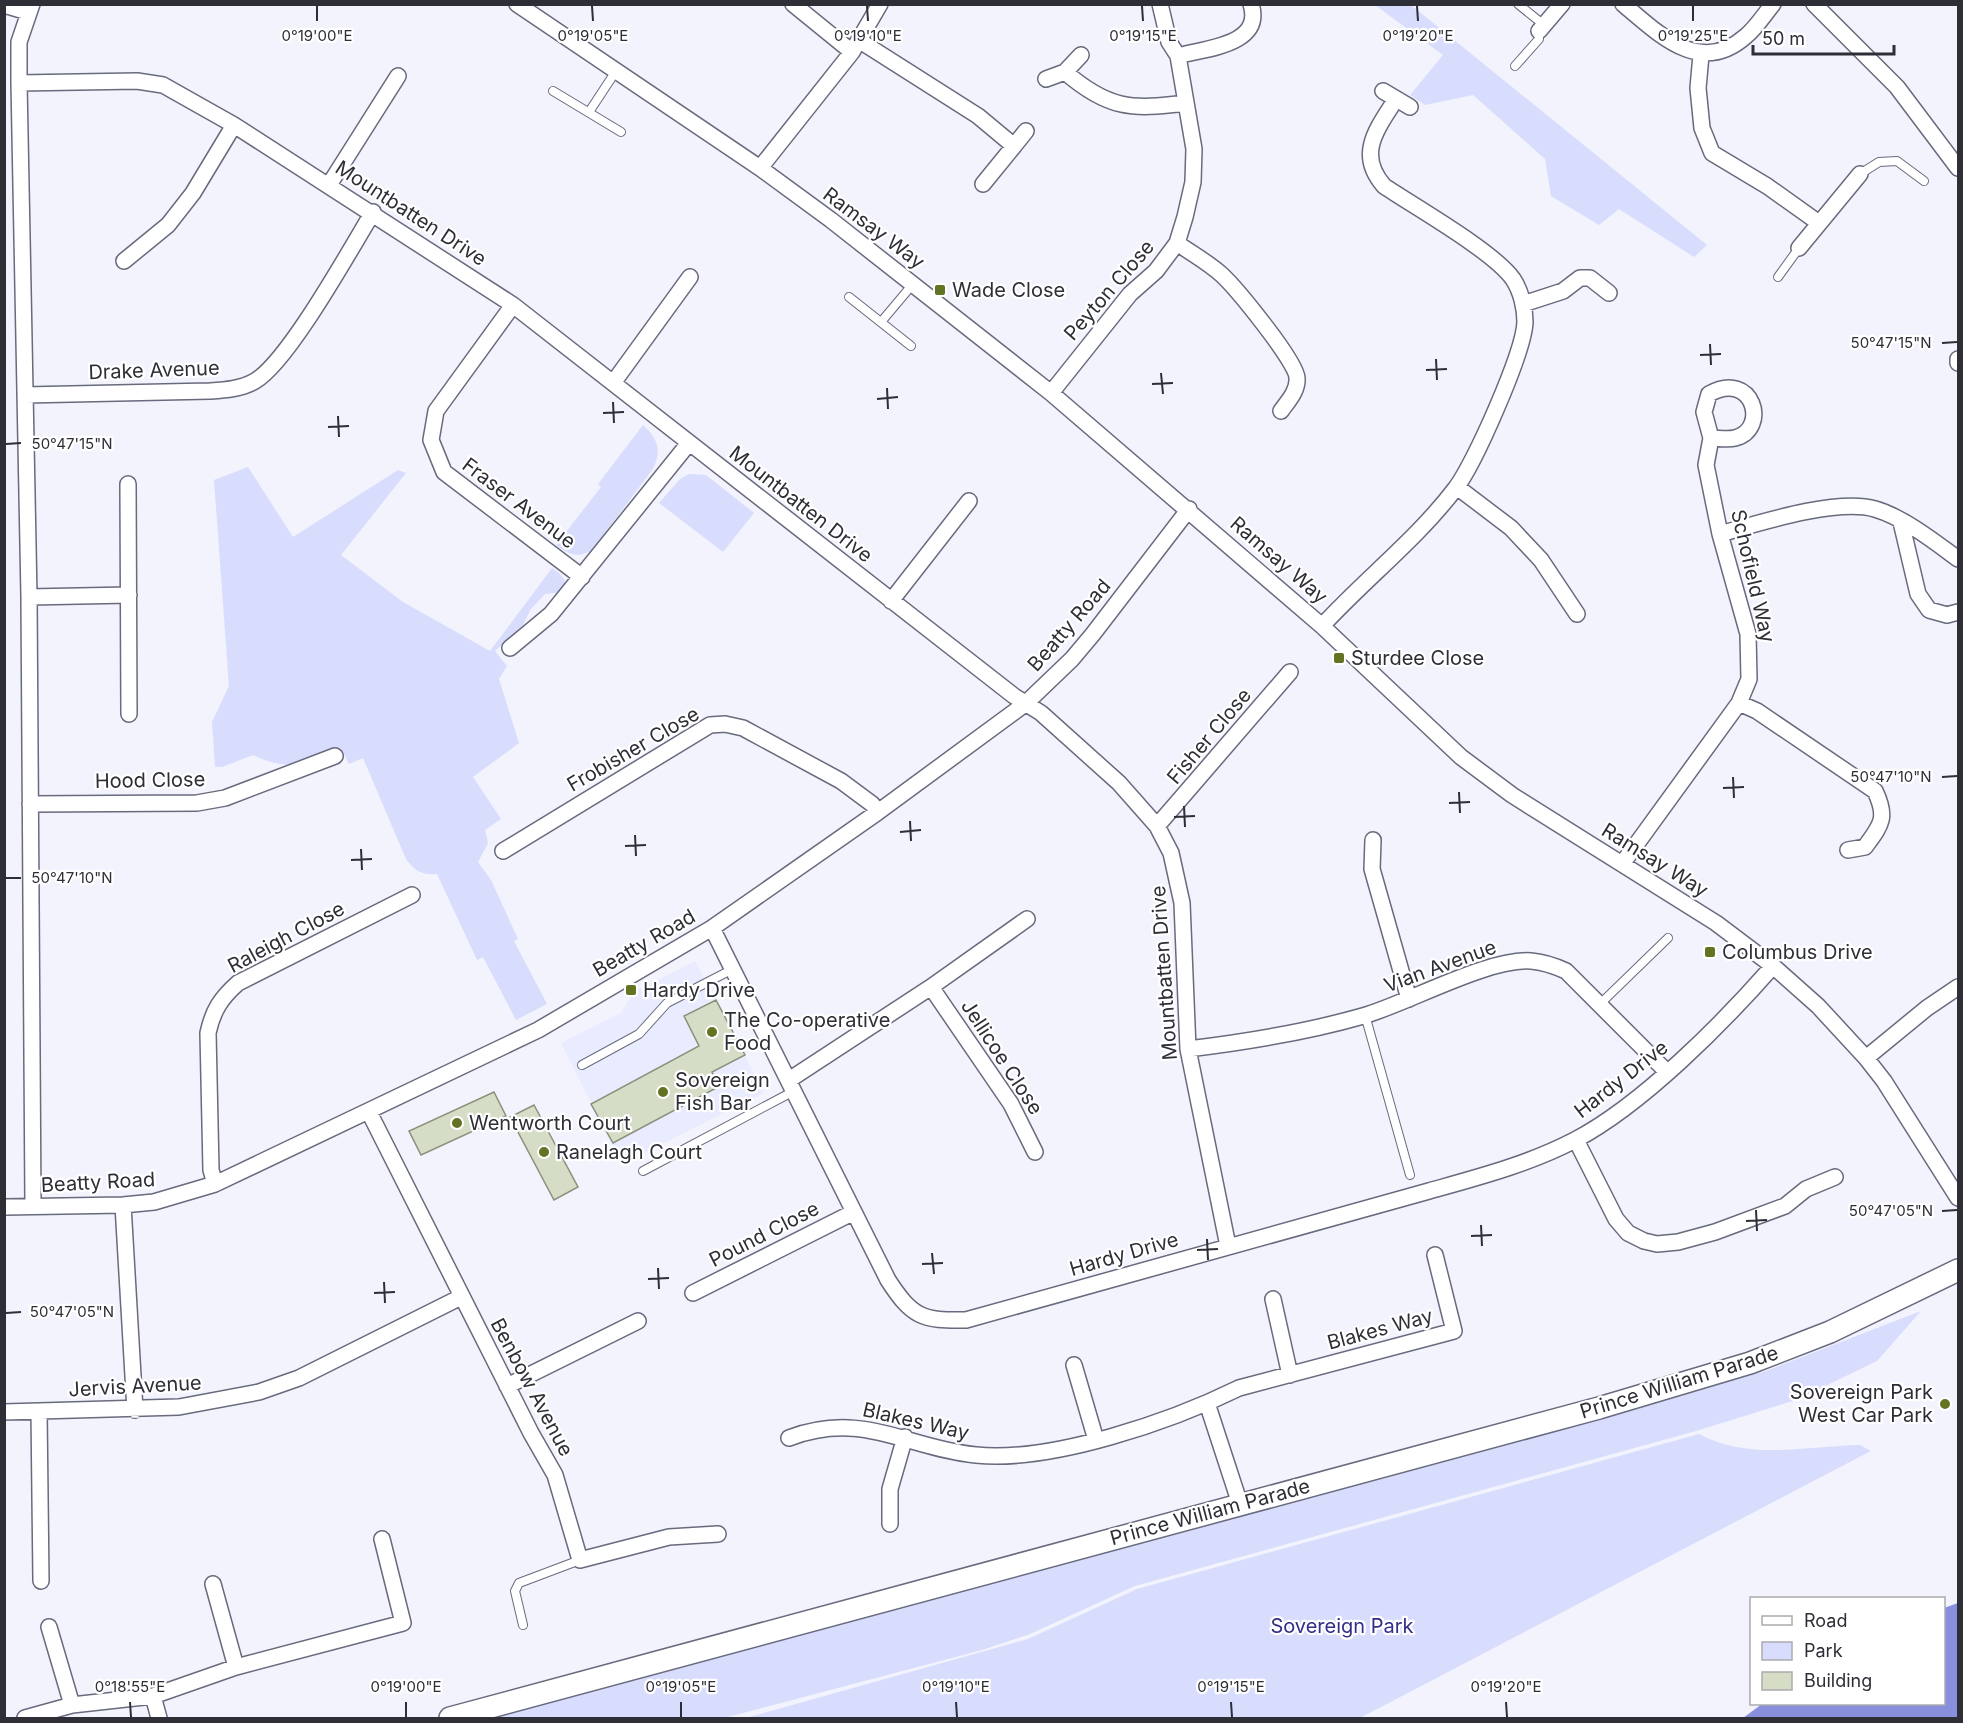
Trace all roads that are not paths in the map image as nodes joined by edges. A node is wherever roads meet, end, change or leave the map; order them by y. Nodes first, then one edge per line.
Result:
1 (517, 4) edge
2 (793, 4) edge
3 (880, 4) edge
4 (1160, 4) edge
5 (1251, 4) edge
6 (1518, 4) edge
7 (1562, 4) edge
8 (1623, 4) edge
9 (1773, 4) edge
10 (1814, 4) edge
11 (4, 5) edge
12 (30, 8) edge
13 (1542, 28) junction
14 (856, 46) junction
15 (1081, 55) dead end
16 (1701, 55) junction
17 (1178, 56) junction
18 (1515, 66) dead end
19 (616, 71) junction
20 (1065, 72) junction
21 (398, 75) dead end
22 (1046, 79) dead end
23 (19, 82) junction
24 (553, 91) dead end
25 (1186, 103) junction
26 (1410, 107) dead end
27 (589, 112) junction
28 (234, 125) junction
29 (1026, 131) dead end
30 (621, 132) dead end
31 (1014, 146) junction
32 (760, 168) junction
33 (1959, 168) edge
34 (1860, 174) joint
35 (1924, 181) dead end
36 (983, 184) dead end
37 (329, 185) junction
38 (373, 212) junction
39 (1819, 223) junction
40 (1177, 243) junction
41 (1799, 248) joint
42 (124, 261) dead end
43 (690, 277) dead end
44 (1778, 277) dead end
45 (913, 284) junction
46 (1609, 293) dead end
47 (849, 297) dead end
48 (1523, 304) junction
49 (513, 305) junction
50 (881, 322) junction
51 (911, 346) dead end
52 (613, 383) junction
53 (1051, 393) junction
54 (25, 395) junction
55 (1281, 411) dead end
56 (1711, 438) dead end
57 (688, 443) junction
58 (128, 484) dead end
59 (1457, 487) junction
60 (969, 501) dead end
61 (1189, 509) junction
62 (1901, 522) junction
63 (1720, 534) junction
64 (1959, 559) edge
65 (582, 577) junction
66 (129, 595) junction
67 (29, 597) junction
68 (891, 601) junction
69 (1959, 612) edge
70 (1577, 614) dead end
71 (1323, 626) junction
72 (510, 648) dead end
73 (1290, 672) dead end
74 (1739, 703) junction
75 (1025, 704) junction
76 (129, 714) dead end
77 (335, 756) dead end
78 (30, 804) junction
79 (878, 812) junction
80 (1157, 826) junction
81 (1373, 840) dead end
82 (1848, 850) dead end
83 (503, 851) dead end
84 (1622, 864) junction
85 (412, 895) dead end
86 (1027, 919) dead end
87 (712, 928) junction
88 (1668, 938) dead end
89 (1773, 966) junction
90 (733, 969) junction
91 (931, 987) junction
92 (1959, 987) edge
93 (1409, 999) junction
94 (1600, 1004) junction
95 (1365, 1015) junction
96 (1188, 1049) junction
97 (1866, 1058) junction
98 (582, 1065) dead end
99 (1667, 1072) junction
100 (792, 1085) junction
101 (369, 1112) junction
102 (1576, 1140) junction
103 (1035, 1152) dead end
104 (643, 1171) dead end
105 (1410, 1175) dead end
106 (1835, 1177) dead end
107 (215, 1184) junction
108 (1959, 1198) edge
109 (123, 1205) junction
110 (33, 1206) junction
111 (4, 1207) edge
112 (854, 1212) junction
113 (1228, 1246) junction
114 (1436, 1255) dead end
115 (1959, 1270) edge
116 (693, 1293) dead end
117 (461, 1297) junction
118 (1273, 1299) dead end
119 (638, 1321) dead end
120 (1074, 1365) dead end
121 (1290, 1375) junction
122 (507, 1386) junction
123 (1208, 1403) junction
124 (135, 1410) junction
125 (4, 1412) edge
126 (39, 1412) junction
127 (906, 1437) junction
128 (789, 1438) dead end
129 (1096, 1440) junction
130 (1240, 1504) junction
131 (890, 1524) dead end
132 (718, 1534) dead end
133 (382, 1539) dead end
134 (580, 1560) junction
135 (41, 1581) dead end
136 (213, 1584) dead end
137 (523, 1625) dead end
138 (49, 1627) dead end
139 (236, 1667) junction
140 (153, 1696) junction
141 (72, 1705) junction
142 (25, 1719) edge
143 (159, 1719) edge
144 (450, 1719) edge

1 - 19 street, Ramsay Way
2 - 14 street
3 - 14 street
4 - 17 street, Peyton Close
5 - 17 street
6 - 13 lane
7 - 13 street
8 - 16 street
9 - 16 street
10 - 33 street
11 - 12 street
12 - 23 street
13 - 18 lane
14 - 31 street
14 - 32 street
15 - 20 street
16 - 39 street
17 - 25 street, Peyton Close
19 - 27 lane
19 - 32 street, Ramsay Way
20 - 22 street
20 - 25 street
21 - 37 street
23 - 28 street, Mountbatten Drive
23 - 54 street
24 - 27 lane
25 - 40 street, Peyton Close
26 - 48 street
27 - 30 lane
28 - 37 street, Mountbatten Drive
28 - 42 street
29 - 31 street
31 - 36 street
32 - 45 street, Ramsay Way
34 - 35 lane
34 - 39 street
37 - 38 street, Mountbatten Drive
38 - 49 street, Mountbatten Drive
38 - 54 street, Drake Avenue
39 - 41 street
40 - 53 street, Peyton Close
40 - 55 street
41 - 44 lane
43 - 52 street
45 - 50 lane
45 - 53 street, Ramsay Way
46 - 48 street
47 - 50 lane
48 - 59 street
49 - 52 street, Mountbatten Drive
49 - 65 street, Fraser Avenue
50 - 51 lane
52 - 57 street, Mountbatten Drive
53 - 61 street, Ramsay Way
54 - 67 street
56 - 63 street, Schofield Way
57 - 65 street, Fraser Avenue
57 - 68 street, Mountbatten Drive
58 - 66 street
59 - 70 street
59 - 71 street
60 - 68 street
61 - 71 street, Ramsay Way
61 - 75 street, Beatty Road
62 - 63 street
62 - 64 street
62 - 69 street
63 - 74 street, Schofield Way
65 - 72 street, Fraser Avenue
66 - 67 street
66 - 76 street
67 - 78 street
68 - 75 street, Mountbatten Drive
71 - 84 street, Ramsay Way
73 - 80 street, Fisher Close
74 - 82 street
74 - 84 street, Schofield Way
75 - 79 street, Beatty Road
75 - 80 street, Mountbatten Drive
77 - 78 street, Hood Close
78 - 110 street
79 - 83 street, Frobisher Close
79 - 87 street, Beatty Road
80 - 96 street, Mountbatten Drive
81 - 93 street
84 - 89 street, Ramsay Way
85 - 107 street, Raleigh Close
86 - 91 street
87 - 90 street, Hardy Drive
87 - 101 street, Beatty Road
88 - 94 lane
89 - 97 street, Ramsay Way
89 - 99 street, Hardy Drive
90 - 98 lane
90 - 100 street, Hardy Drive
91 - 100 street
91 - 103 street, Jellicoe Close
92 - 97 street
93 - 94 street, Vian Avenue
93 - 95 street, Vian Avenue
94 - 99 street, Vian Avenue
95 - 96 street, Vian Avenue
95 - 105 lane
96 - 113 street, Mountbatten Drive
97 - 108 street, Ramsay Way
99 - 102 street, Hardy Drive
100 - 104 lane
100 - 112 street, Hardy Drive
101 - 107 street, Beatty Road
101 - 117 street, Benbow Avenue
102 - 106 street
102 - 113 street, Hardy Drive
107 - 109 street, Beatty Road
109 - 110 street, Beatty Road
109 - 124 street
110 - 111 street, Beatty Road
112 - 113 street, Hardy Drive
112 - 116 street, Pound Close
114 - 121 street, Blakes Way
115 - 130 street, Prince William Parade
117 - 122 street, Benbow Avenue
117 - 124 street, Jervis Avenue
118 - 121 street
119 - 122 street
120 - 129 street
121 - 123 street, Blakes Way
122 - 134 street, Benbow Avenue
123 - 129 street, Blakes Way
123 - 130 street
124 - 126 street, Jervis Avenue
125 - 126 street, Jervis Avenue
126 - 135 street
127 - 128 street, Blakes Way
127 - 129 street, Blakes Way
127 - 131 street
130 - 144 street, Prince William Parade
132 - 134 street
133 - 139 street
134 - 137 lane
136 - 139 street
138 - 141 street
139 - 140 street
140 - 141 street
140 - 143 street
141 - 142 street

